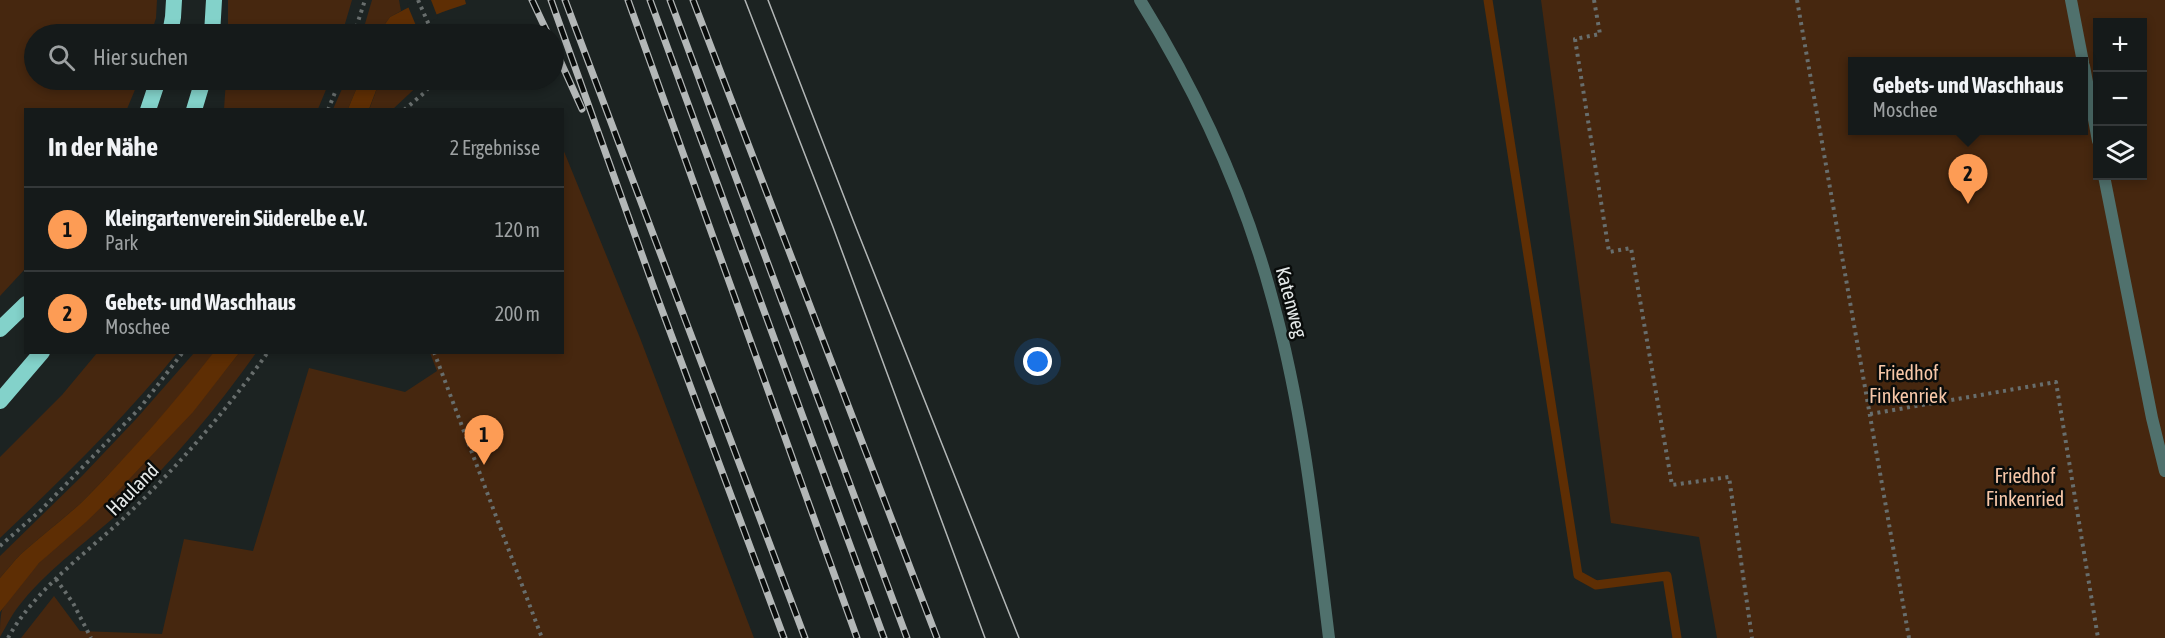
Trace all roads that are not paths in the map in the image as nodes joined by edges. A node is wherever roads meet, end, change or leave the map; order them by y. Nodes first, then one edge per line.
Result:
1 (174, 0) edge
2 (214, 0) edge
3 (1140, 0) edge
4 (2071, 0) edge
5 (171, 24) edge
6 (213, 24) edge
7 (2082, 57) edge
8 (2088, 89) edge
9 (155, 90) edge
10 (200, 90) edge
11 (149, 108) edge
12 (195, 108) edge
13 (2094, 126) edge
14 (2105, 180) edge
15 (24, 306) edge
16 (0, 329) edge
17 (40, 354) edge
18 (0, 401) edge
19 (2165, 471) edge
20 (1329, 638) edge

1 - 5 highway
2 - 6 highway
3 - 20 street, Katenweg
4 - 7 street
8 - 13 street
9 - 11 highway
10 - 12 highway
14 - 19 street
15 - 16 highway
17 - 18 highway

